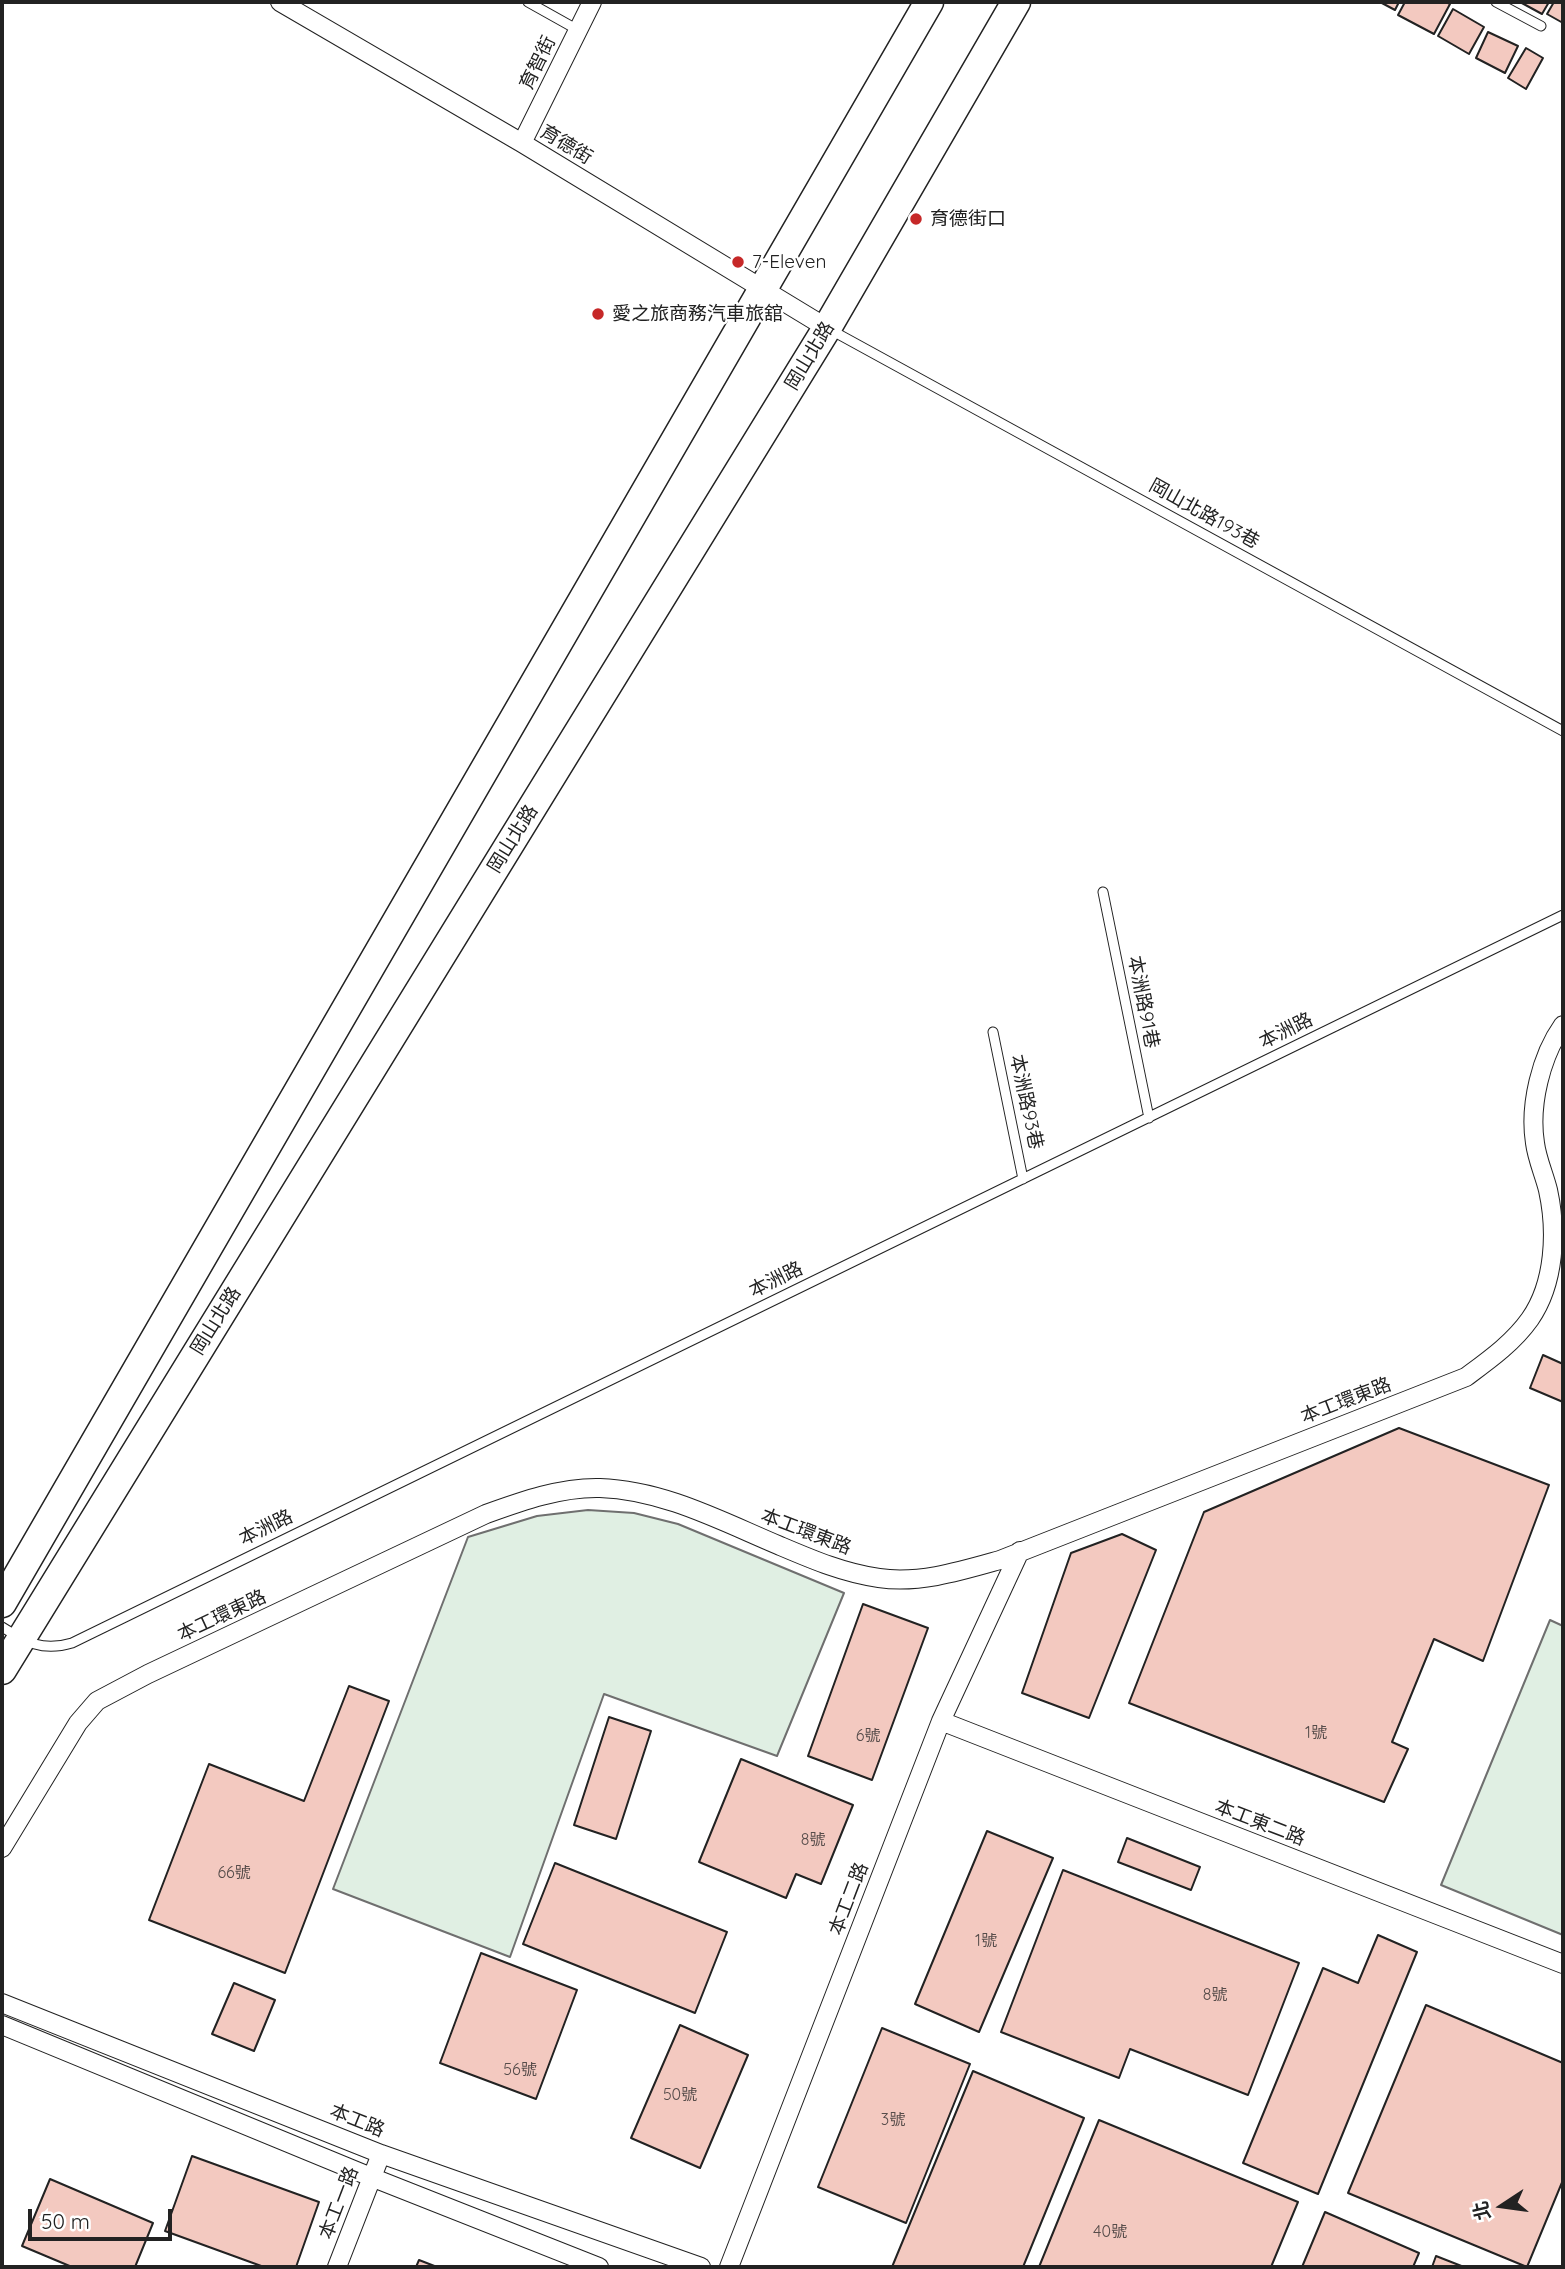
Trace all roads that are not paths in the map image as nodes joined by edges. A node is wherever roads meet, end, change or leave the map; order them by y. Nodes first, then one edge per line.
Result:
1 (280, 2) edge
2 (528, 2) edge
3 (592, 2) edge
4 (929, 2) edge
5 (1016, 2) edge
6 (1496, 2) edge
7 (1541, 26) dead end
8 (578, 30) junction
9 (522, 143) junction
10 (761, 288) junction
11 (827, 328) junction
12 (1563, 731) edge
13 (1103, 892) dead end
14 (1563, 915) edge
15 (1563, 1025) edge
16 (993, 1032) dead end
17 (1149, 1118) junction
18 (1023, 1179) junction
19 (1020, 1551) junction
20 (2, 1603) edge
21 (11, 1633) edge
22 (2, 1670) edge
23 (941, 1721) junction
24 (2, 1848) edge
25 (1563, 1964) edge
26 (2, 2003) edge
27 (2, 2025) edge
28 (381, 2154) junction
29 (372, 2178) junction
30 (337, 2267) edge
31 (598, 2267) edge
32 (701, 2267) edge
33 (729, 2267) edge

1 - 9 street, 育德街
2 - 8 lane
3 - 8 street, 育智街
4 - 10 main road
5 - 11 main road, 岡山北路
6 - 7 lane
8 - 9 street, 育智街
9 - 10 street, 育德街
10 - 11 street, 育德街
10 - 20 main road
11 - 12 lane, 岡山北路193巷
11 - 21 main road, 岡山北路
13 - 17 lane, 本洲路91巷
14 - 17 lane, 本洲路
15 - 19 street, 本工環東路
16 - 18 lane, 本洲路93巷
17 - 18 lane, 本洲路
18 - 21 lane, 本洲路
19 - 23 street, 本工二路
19 - 24 street, 本工環東路
21 - 22 main road, 岡山北路
23 - 25 street, 本工東二路
23 - 33 street, 本工二路
26 - 28 street, 本工路
27 - 29 street
28 - 29 street, 本工一路
28 - 32 street, 本工路
29 - 30 street, 本工一路
29 - 31 street

